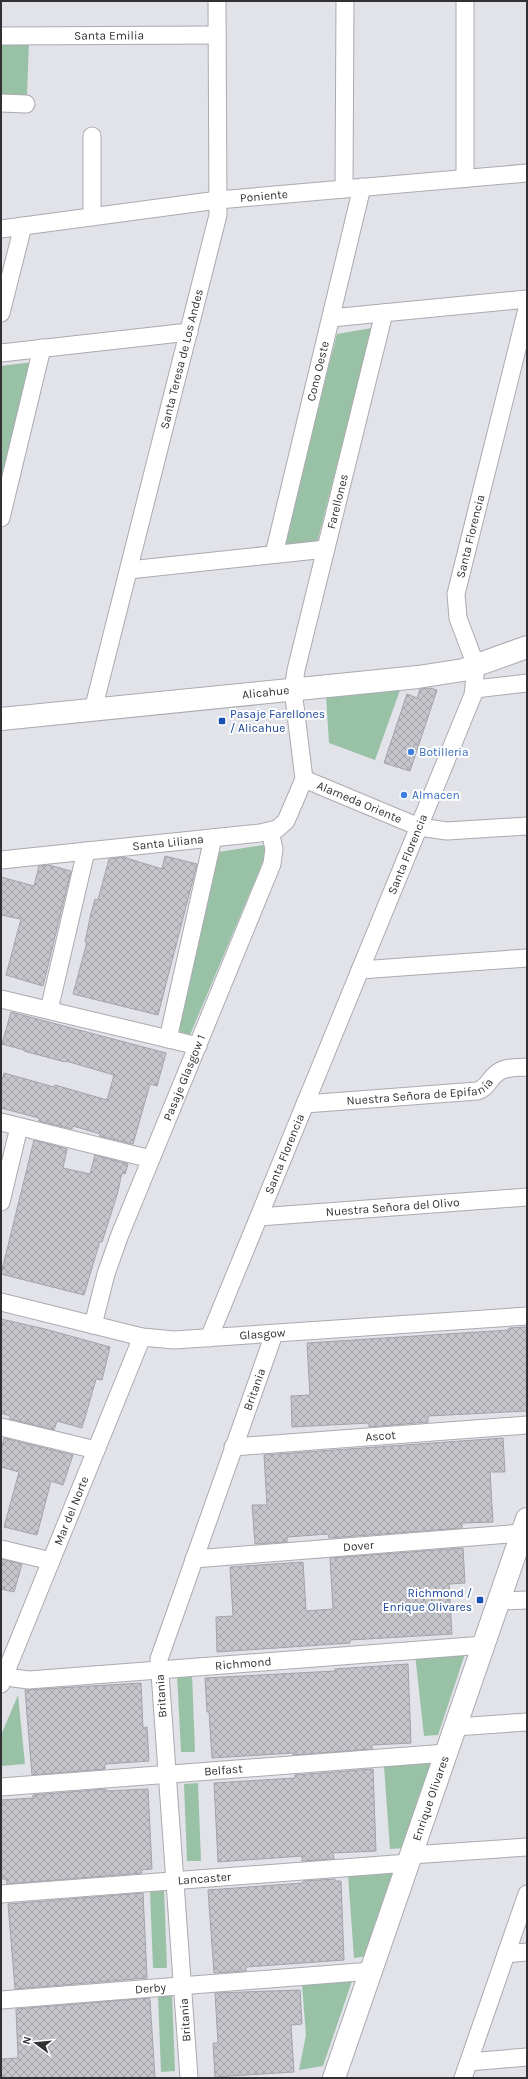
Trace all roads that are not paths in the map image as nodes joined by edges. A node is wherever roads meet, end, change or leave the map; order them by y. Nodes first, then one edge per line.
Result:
1 (217, 1) edge
2 (345, 1) edge
3 (465, 1) edge
4 (217, 35) junction
5 (1, 36) edge
6 (1, 103) edge
7 (26, 104) dead end
8 (92, 136) dead end
9 (527, 173) edge
10 (465, 178) junction
11 (362, 187) junction
12 (344, 189) junction
13 (218, 200) junction
14 (92, 217) junction
15 (22, 226) junction
16 (1, 229) edge
17 (527, 299) edge
18 (527, 308) edge
19 (1, 313) edge
20 (384, 313) junction
21 (331, 318) junction
22 (189, 332) junction
23 (42, 348) junction
24 (1, 353) edge
25 (520, 359) edge
26 (1, 518) edge
27 (326, 549) junction
28 (274, 554) junction
29 (129, 570) junction
30 (527, 647) edge
31 (476, 666) junction
32 (527, 683) edge
33 (475, 688) junction
34 (294, 690) junction
35 (93, 710) junction
36 (1, 719) edge
37 (304, 779) junction
38 (527, 826) edge
39 (419, 827) junction
40 (270, 831) junction
41 (213, 838) junction
42 (86, 851) junction
43 (1, 860) edge
44 (527, 958) edge
45 (360, 970) junction
46 (1, 999) edge
47 (49, 1010) junction
48 (168, 1039) junction
49 (198, 1046) junction
50 (527, 1067) edge
51 (305, 1104) junction
52 (1, 1122) edge
53 (19, 1127) junction
54 (151, 1159) junction
55 (527, 1197) edge
56 (1, 1202) edge
57 (259, 1217) junction
58 (1, 1302) edge
59 (527, 1316) edge
60 (93, 1325) junction
61 (274, 1334) junction
62 (142, 1337) junction
63 (209, 1338) junction
64 (527, 1425) edge
65 (1, 1427) edge
66 (233, 1447) junction
67 (96, 1450) junction
68 (524, 1526) edge
69 (1, 1549) edge
70 (194, 1558) junction
71 (51, 1561) junction
72 (520, 1562) edge
73 (527, 1600) edge
74 (499, 1601) junction
75 (484, 1645) junction
76 (159, 1670) junction
77 (2, 1677) edge
78 (527, 1722) edge
79 (455, 1727) junction
80 (446, 1753) junction
81 (166, 1774) junction
82 (1, 1787) edge
83 (527, 1847) edge
84 (410, 1859) junction
85 (174, 1881) junction
86 (1, 1894) edge
87 (527, 1894) edge
88 (527, 1952) edge
89 (506, 1954) junction
90 (371, 1971) junction
91 (182, 1986) junction
92 (1, 2000) edge
93 (527, 2057) edge
94 (469, 2062) junction
95 (189, 2078) edge
96 (334, 2078) edge
97 (463, 2078) edge

1 - 4 street, Santa Teresa de Los Andes
2 - 12 street
3 - 10 street
4 - 5 street, Santa Emilia
4 - 13 street, Santa Teresa de Los Andes
6 - 7 street
8 - 14 street
9 - 10 street, Poniente
10 - 11 street, Poniente
11 - 12 street, Poniente
11 - 21 street, Cono Oeste
12 - 13 street, Poniente
13 - 14 street, Poniente
13 - 22 street, Santa Teresa de Los Andes
14 - 15 street, Poniente
15 - 16 street, Poniente
15 - 19 street
17 - 20 street
18 - 25 street, Santa Florencia
20 - 21 street
20 - 27 street, Farellones
21 - 28 street, Cono Oeste
22 - 23 street
22 - 29 street, Santa Teresa de Los Andes
23 - 24 street
23 - 26 street
25 - 31 street, Santa Florencia
27 - 28 street
27 - 34 street, Farellones
28 - 29 street
29 - 35 street, Santa Teresa de Los Andes
30 - 31 street, Alicahue
31 - 33 street, Santa Florencia
31 - 34 street, Alicahue
32 - 33 street
33 - 39 street, Santa Florencia
34 - 35 street, Alicahue
34 - 37 street, Alameda Oriente
35 - 36 street, Alicahue
37 - 39 street, Alameda Oriente
37 - 40 street, Santa Liliana
38 - 39 street, Alameda Oriente
39 - 45 street, Santa Florencia
40 - 41 street, Santa Liliana
40 - 49 street, Pasaje Glasgow 1
41 - 42 street, Santa Liliana
41 - 48 street
42 - 43 street, Santa Liliana
42 - 47 street
44 - 45 street
45 - 51 street, Santa Florencia
46 - 47 street
47 - 48 street
48 - 49 street
49 - 54 street, Pasaje Glasgow 1
50 - 51 street, Nuestra Señora de Epifanía
51 - 57 street, Santa Florencia
52 - 53 street
53 - 54 street
53 - 56 street
54 - 60 street, Pasaje Glasgow 1
55 - 57 street, Nuestra Señora del Olivo
57 - 63 street, Santa Florencia
58 - 60 street, Glasgow
59 - 61 street, Glasgow
60 - 62 street, Glasgow
61 - 63 street, Glasgow
61 - 66 street, Britania
62 - 63 street, Glasgow
62 - 67 street, Mar del Norte
64 - 66 street, Ascot
65 - 67 street
66 - 70 street, Britania
67 - 71 street, Mar del Norte
68 - 70 street, Dover
68 - 72 street, Enrique Olivares
69 - 71 street
70 - 76 street, Britania
71 - 77 street, Mar del Norte
72 - 74 street, Enrique Olivares
73 - 74 street
74 - 75 street, Enrique Olivares
75 - 76 street, Richmond
75 - 79 street, Enrique Olivares
76 - 77 street, Richmond
76 - 81 street, Britania
78 - 79 street
79 - 80 street, Enrique Olivares
80 - 81 street, Belfast
80 - 84 street, Enrique Olivares
81 - 82 street, Belfast
81 - 85 street, Britania
83 - 84 street, Lancaster
84 - 85 street, Lancaster
84 - 90 street, Enrique Olivares
85 - 86 street, Lancaster
85 - 91 street, Britania
87 - 89 street
88 - 89 street
89 - 94 street
90 - 91 street, Derby
90 - 96 street, Enrique Olivares
91 - 92 street, Derby
91 - 95 street, Britania
93 - 94 street
94 - 97 street

